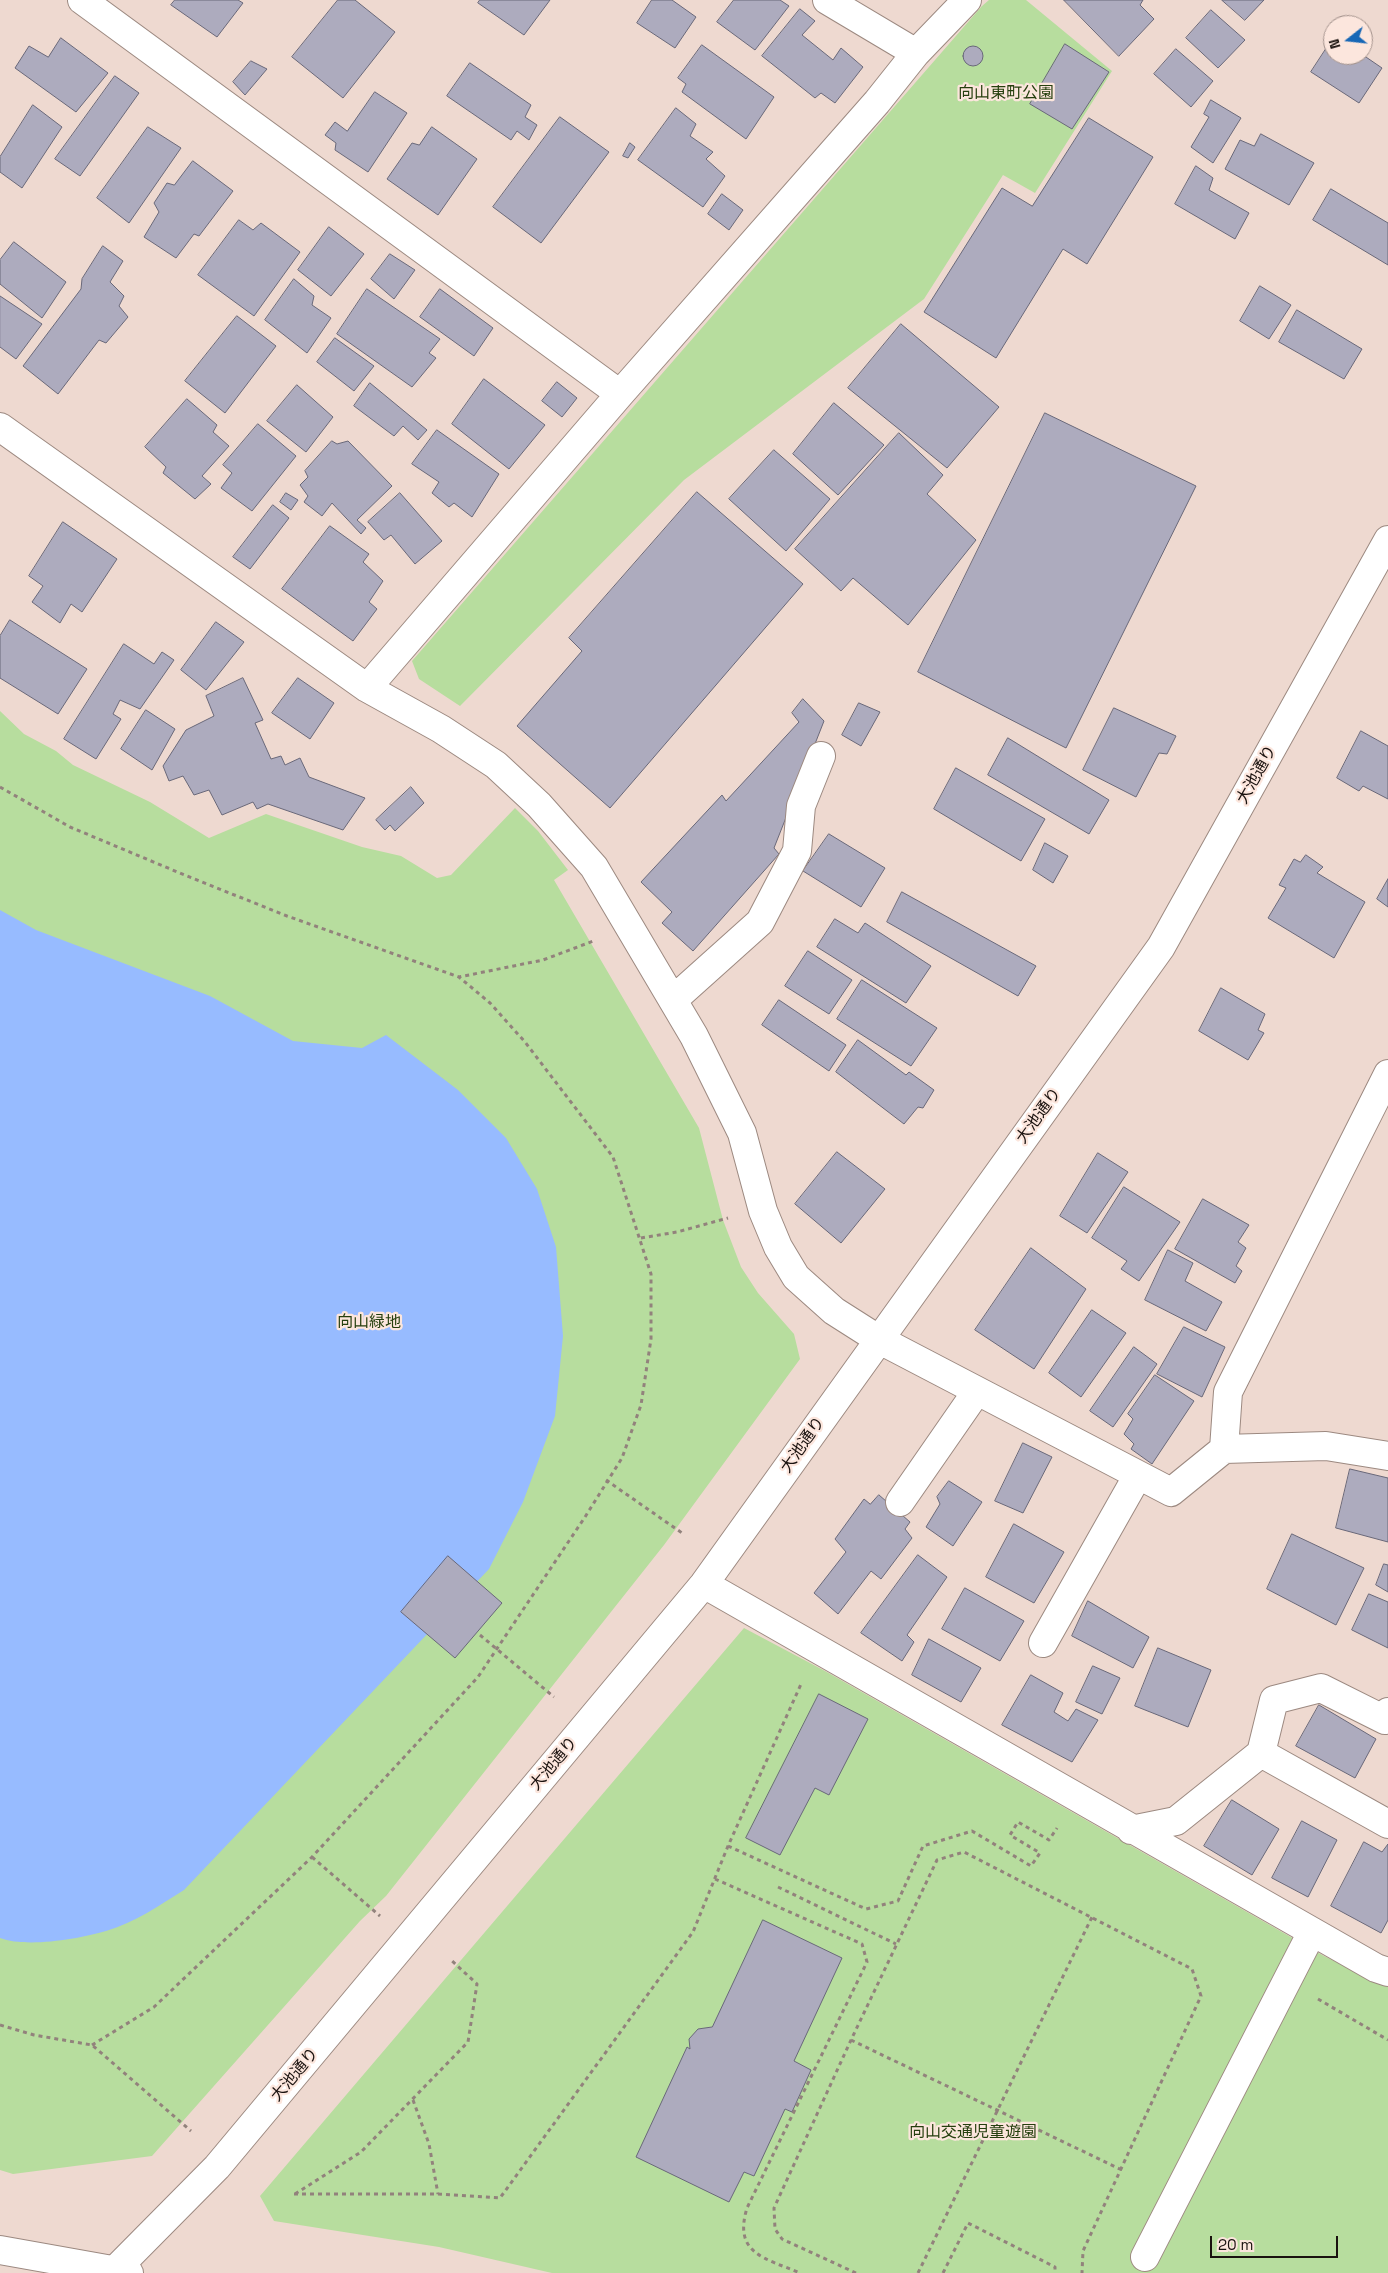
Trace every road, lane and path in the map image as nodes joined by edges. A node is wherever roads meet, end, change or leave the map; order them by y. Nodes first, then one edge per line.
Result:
1 (82, 0) edge
2 (827, 0) edge
3 (967, 0) edge
4 (916, 53) junction
5 (620, 394) junction
6 (0, 427) edge
7 (1388, 540) edge
8 (367, 688) junction
9 (821, 756) dead end
10 (0, 787) edge
11 (601, 938) dead end
12 (459, 977) junction
13 (673, 1000) junction
14 (1388, 1074) edge
15 (734, 1216) dead end
16 (641, 1238) junction
17 (878, 1339) junction
18 (977, 1391) junction
19 (1224, 1449) junction
20 (1388, 1456) edge
21 (1138, 1474) junction
22 (606, 1480) junction
23 (900, 1502) dead end
24 (682, 1533) dead end
25 (704, 1584) junction
26 (480, 1635) dead end
27 (1043, 1643) dead end
28 (496, 1649) junction
29 (795, 1677) dead end
30 (554, 1697) dead end
31 (1388, 1712) edge
32 (1261, 1753) junction
33 (1388, 1824) edge
34 (1131, 1830) junction
35 (1049, 1840) dead end
36 (728, 1846) junction
37 (312, 1858) junction
38 (715, 1879) junction
39 (778, 1887) dead end
40 (1092, 1917) junction
41 (383, 1918) dead end
42 (1312, 1932) junction
43 (896, 1944) junction
44 (452, 1960) dead end
45 (1388, 1972) edge
46 (1287, 1980) junction
47 (0, 2025) edge
48 (851, 2040) junction
49 (1388, 2040) edge
50 (92, 2045) junction
51 (413, 2100) junction
52 (998, 2110) junction
53 (191, 2131) dead end
54 (1122, 2170) junction
55 (438, 2194) junction
56 (0, 2250) edge
57 (1145, 2257) dead end
58 (119, 2272) edge
59 (800, 2273) edge
60 (856, 2273) edge
61 (918, 2273) edge
62 (943, 2273) edge
63 (1055, 2273) edge
64 (1082, 2273) edge

1 - 5 street
2 - 4 street
3 - 4 street
4 - 5 street
5 - 8 street
6 - 8 street
7 - 17 street, 大池通り
8 - 13 street
9 - 13 street
10 - 12 path
11 - 12 path
12 - 16 path
13 - 17 street
14 - 19 street
15 - 16 path
16 - 22 path
17 - 18 street
17 - 25 street, 大池通り
18 - 21 street
18 - 23 street
19 - 20 street
19 - 21 street
21 - 27 street
22 - 24 path
22 - 28 path
25 - 34 street
25 - 58 street, 大池通り
26 - 28 path
28 - 30 path
28 - 37 path
29 - 36 path
31 - 32 street
32 - 33 street
32 - 34 street
34 - 42 street
35 - 36 path
36 - 38 path
37 - 41 path
37 - 50 path
38 - 55 path
38 - 59 path
39 - 43 path
40 - 43 path
40 - 52 path
40 - 54 path
42 - 45 street
42 - 46 street
43 - 48 path
44 - 51 path
46 - 49 path
46 - 57 street
47 - 50 path
48 - 52 path
48 - 60 path
50 - 53 path
51 - 55 path
51 - 55 path
52 - 54 path
52 - 61 path
54 - 64 path
56 - 58 street
62 - 63 path

